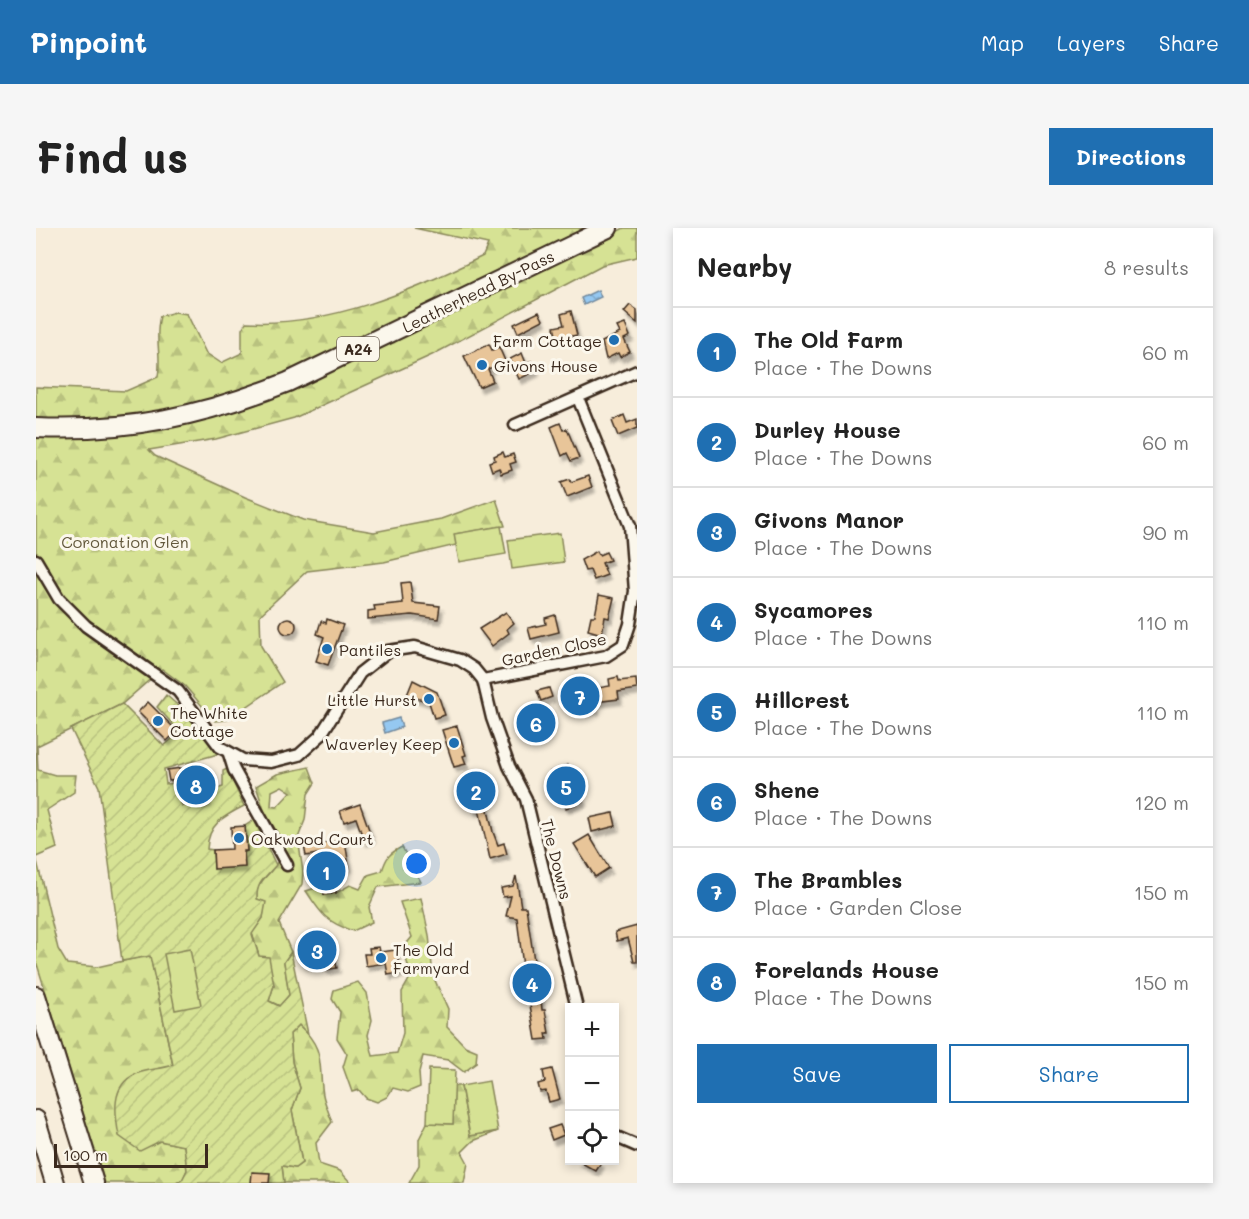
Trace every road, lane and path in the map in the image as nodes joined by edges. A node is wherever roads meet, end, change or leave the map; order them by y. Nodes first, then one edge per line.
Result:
1 (608, 228) edge
2 (637, 371) edge
3 (578, 398) junction
4 (515, 425) dead end
5 (36, 428) edge
6 (36, 560) edge
7 (483, 680) junction
8 (229, 754) junction
9 (287, 865) dead end
10 (36, 996) edge
11 (576, 1003) edge
12 (36, 1120) edge
13 (619, 1138) edge
14 (637, 1146) edge
15 (55, 1183) edge
16 (94, 1183) edge

1 - 5 highway, Leatherhead By-Pass / A24
2 - 3 street
3 - 4 street
3 - 7 street, Garden Close
6 - 8 street
7 - 8 street
7 - 11 street, The Downs
8 - 9 street
10 - 16 highway
12 - 15 highway
13 - 14 street

